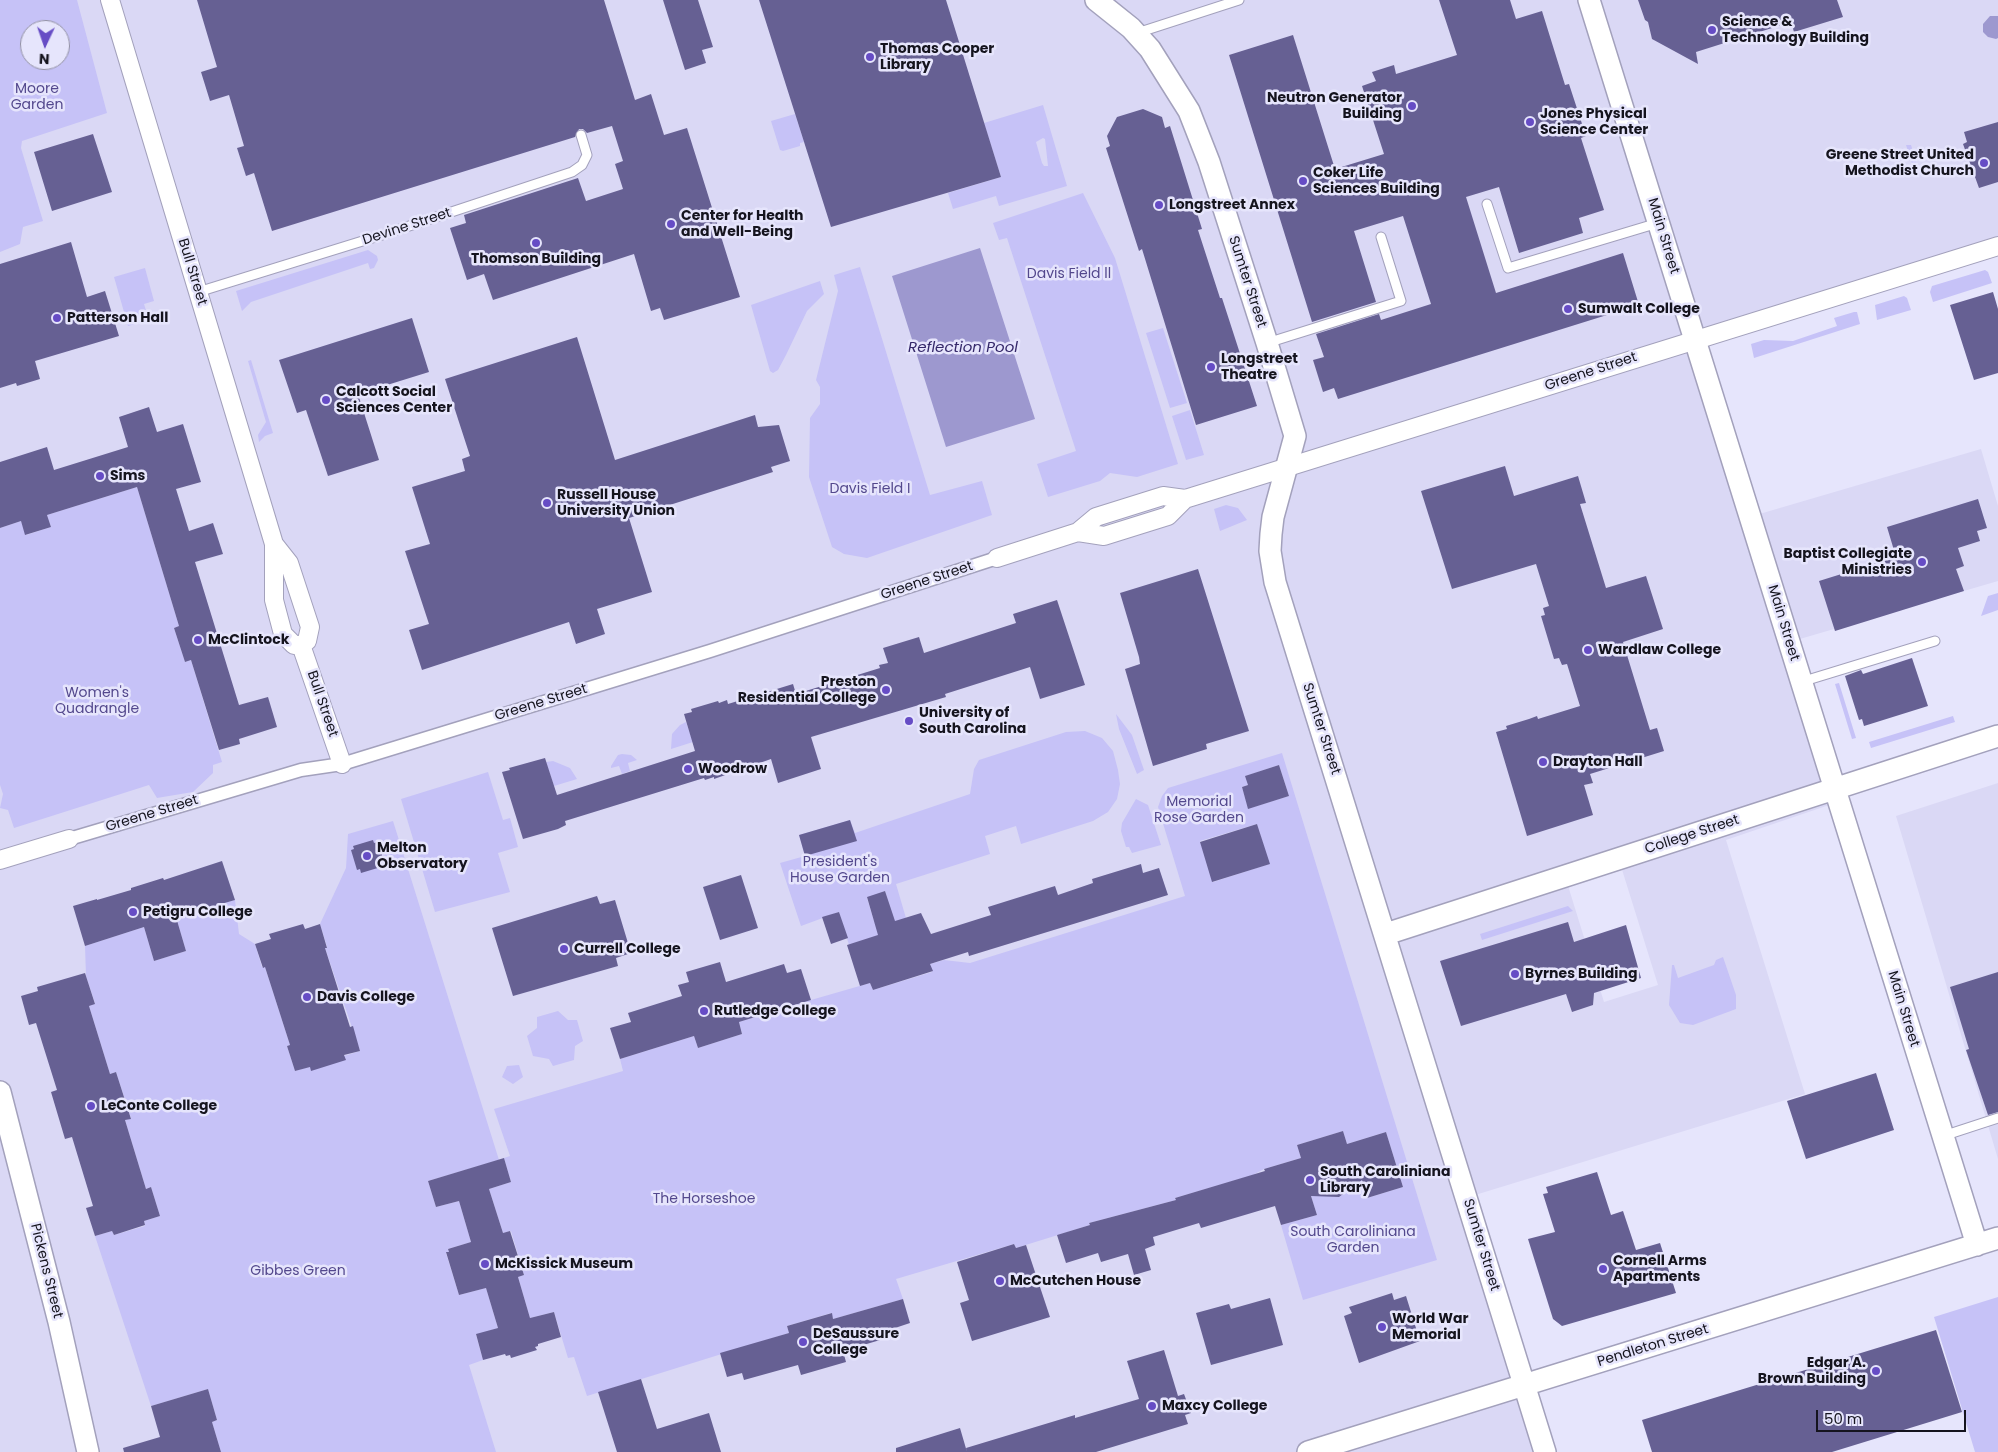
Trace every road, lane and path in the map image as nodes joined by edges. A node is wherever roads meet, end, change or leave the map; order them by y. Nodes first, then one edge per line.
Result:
1 (110, 0) edge
2 (1096, 0) edge
3 (1115, 0) edge
4 (1239, 0) edge
5 (1589, 0) edge
6 (1130, 27) junction
7 (581, 135) dead end
8 (1487, 204) dead end
9 (1659, 223) junction
10 (1380, 237) dead end
11 (1998, 246) edge
12 (198, 292) junction
13 (1695, 339) junction
14 (1267, 343) junction
15 (1287, 467) junction
16 (274, 544) junction
17 (997, 558) joint
18 (1935, 641) dead end
19 (301, 645) junction
20 (1801, 682) junction
21 (1998, 736) edge
22 (342, 764) junction
23 (1835, 789) junction
24 (69, 839) joint
25 (0, 860) edge
26 (1386, 934) junction
27 (0, 1092) edge
28 (1998, 1118) edge
29 (1943, 1136) junction
30 (1998, 1238) edge
31 (1977, 1245) junction
32 (1524, 1385) junction
33 (88, 1452) edge
34 (1308, 1452) edge
35 (1545, 1452) edge

1 - 12 street, Bull Street
2 - 6 street, Sumter Street
3 - 6 street, Sumter Street
4 - 6 lane
5 - 9 street, Main Street
6 - 14 street, Sumter Street
7 - 12 lane, Devine Street
8 - 9 lane
9 - 13 street, Main Street
10 - 14 lane
11 - 13 street, Greene Street
12 - 16 street, Bull Street
13 - 15 street, Greene Street
13 - 20 street, Main Street
14 - 15 street, Sumter Street
15 - 17 street, Greene Street
15 - 26 street, Sumter Street
16 - 19 street, Bull Street
16 - 19 street, Bull Street
17 - 22 street, Greene Street
18 - 20 lane
19 - 22 street, Bull Street
20 - 23 street, Main Street
21 - 23 street, College Street
22 - 24 street, Greene Street
23 - 26 street, College Street
23 - 29 street, Main Street
24 - 25 street, Greene Street
26 - 32 street, Sumter Street
27 - 33 street, Pickens Street
28 - 29 lane
29 - 31 street, Main Street
30 - 31 street, Pendleton Street
31 - 32 street, Pendleton Street
32 - 34 street, Pendleton Street
32 - 35 street, Sumter Street

